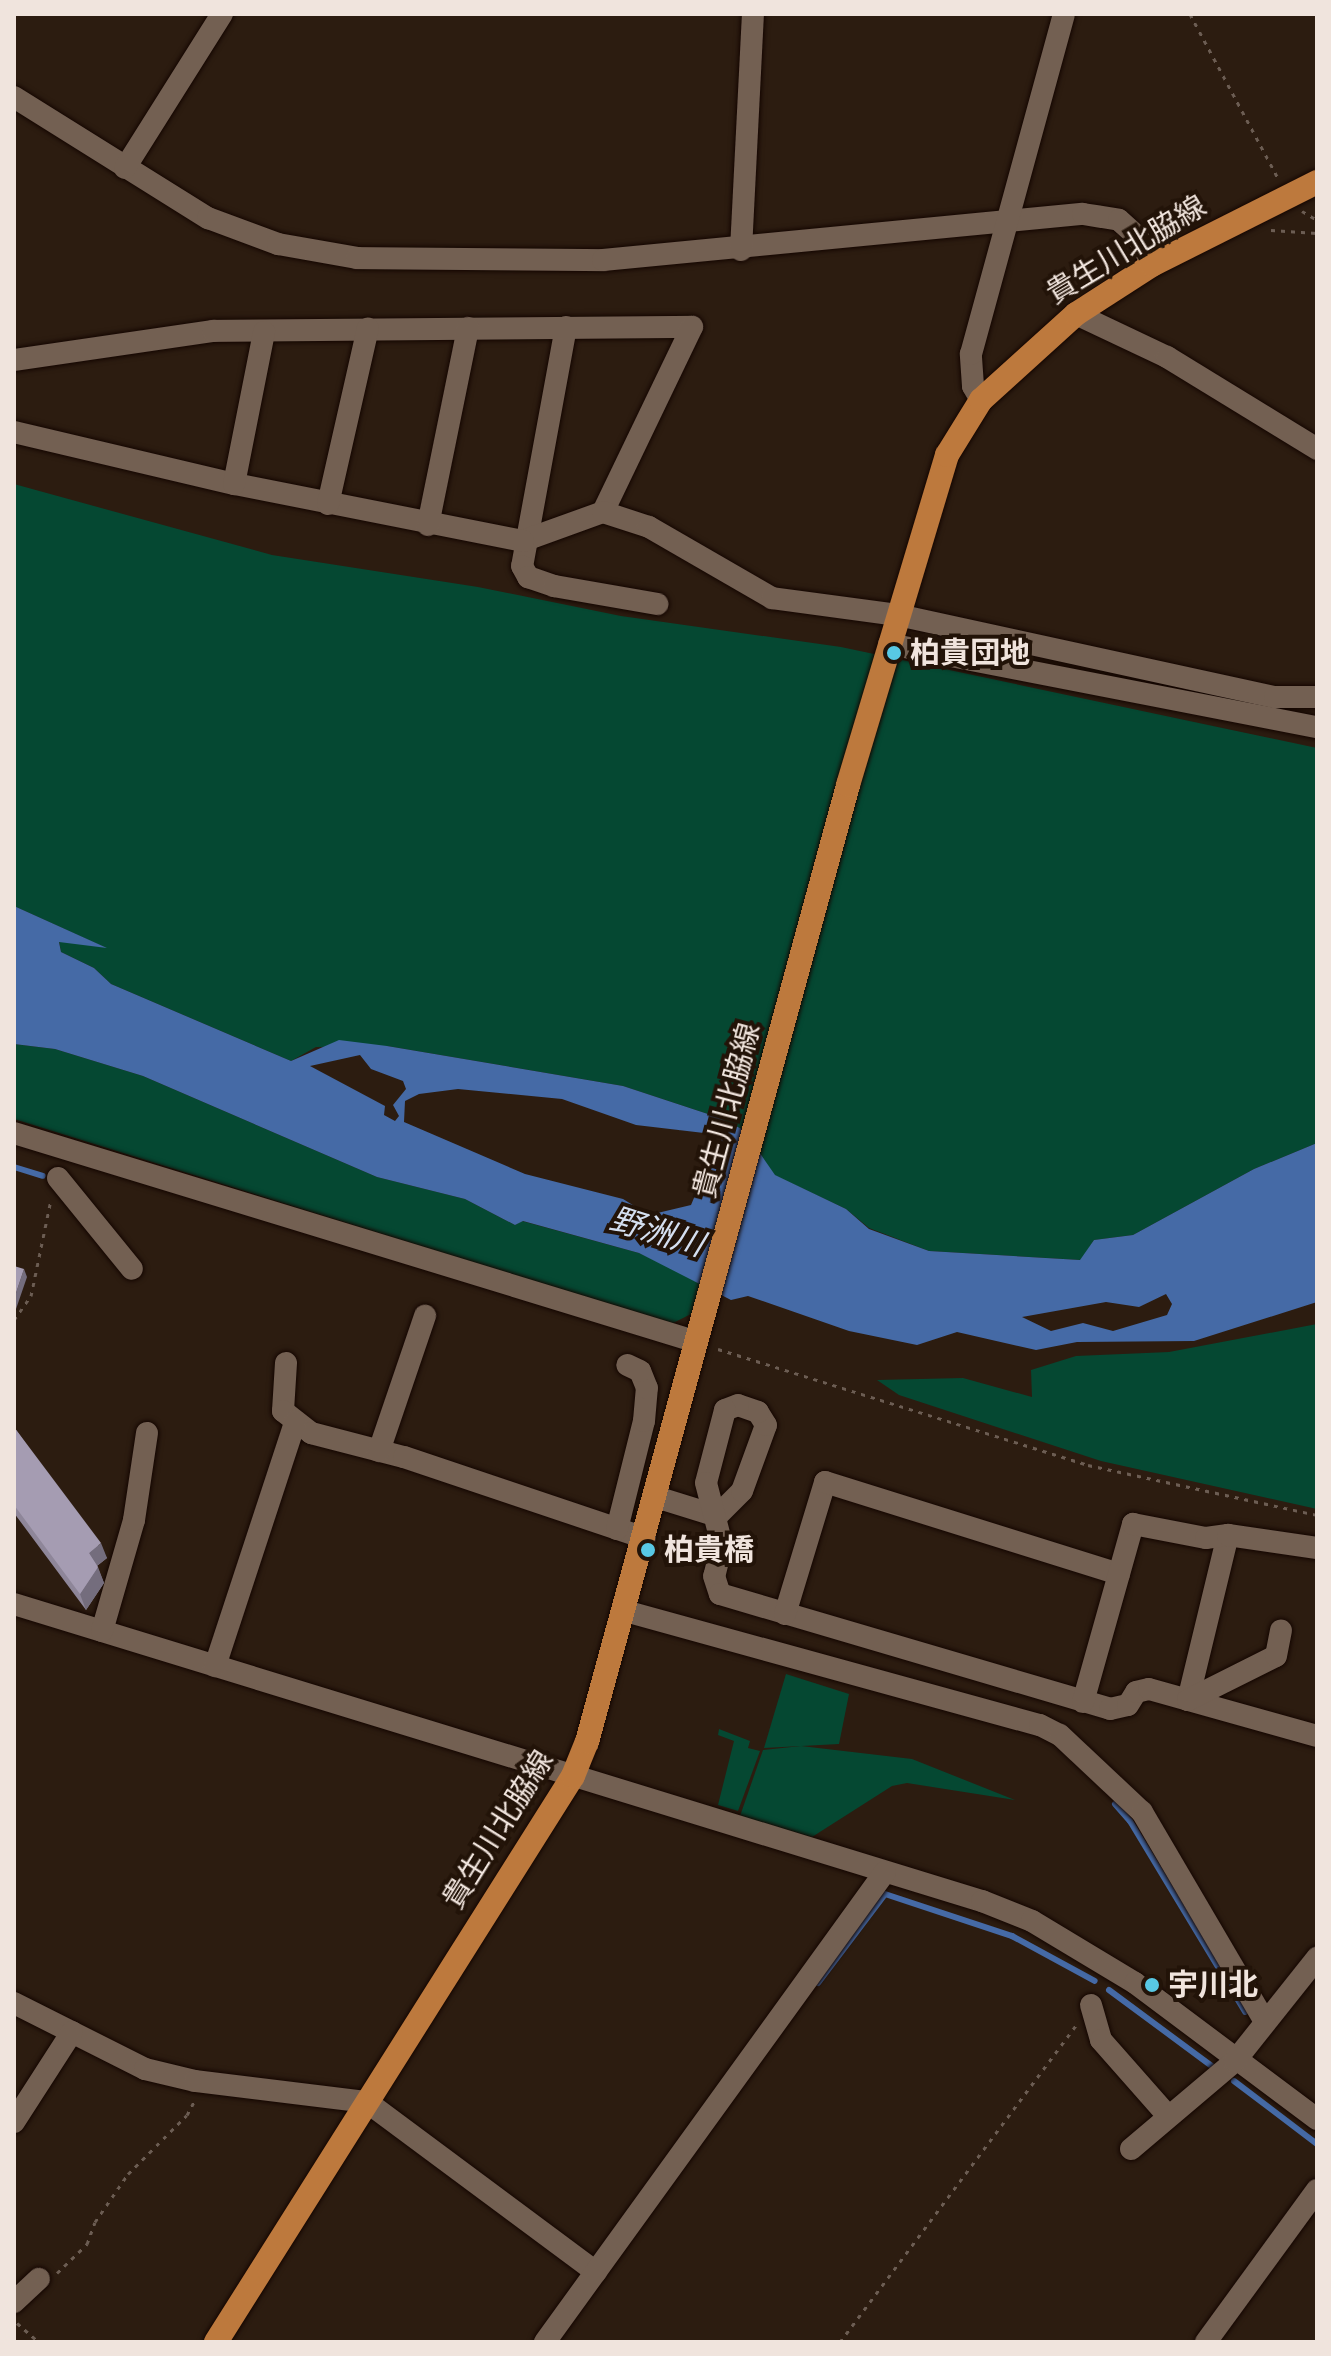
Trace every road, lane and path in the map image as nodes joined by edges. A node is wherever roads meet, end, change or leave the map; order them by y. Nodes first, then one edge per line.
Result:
1 (222, 14) edge
2 (753, 14) edge
3 (1064, 14) edge
4 (1190, 14) edge
5 (14, 97) edge
6 (125, 168) junction
7 (1317, 182) edge
8 (1288, 197) junction
9 (1004, 222) junction
10 (1236, 223) junction
11 (1317, 233) edge
12 (741, 250) junction
13 (1152, 265) junction
14 (1076, 314) junction
15 (566, 327) junction
16 (368, 328) junction
17 (468, 328) junction
18 (264, 332) junction
19 (14, 360) edge
20 (981, 400) junction
21 (14, 432) edge
22 (1317, 449) edge
23 (234, 484) junction
24 (328, 504) junction
25 (603, 512) junction
26 (428, 525) junction
27 (523, 541) junction
28 (657, 604) dead end
29 (898, 615) junction
30 (889, 644) junction
31 (1317, 697) edge
32 (1317, 727) edge
33 (14, 1133) edge
34 (58, 1178) joint
35 (132, 1269) dead end
36 (425, 1316) dead end
37 (14, 1320) edge
38 (700, 1331) junction
39 (286, 1363) dead end
40 (627, 1365) dead end
41 (295, 1422) junction
42 (147, 1433) dead end
43 (379, 1451) junction
44 (656, 1497) junction
45 (1317, 1515) edge
46 (617, 1529) junction
47 (1228, 1535) junction
48 (645, 1538) junction
49 (1317, 1548) edge
50 (1119, 1574) junction
51 (14, 1604) edge
52 (625, 1611) junction
53 (785, 1614) junction
54 (1281, 1630) dead end
55 (102, 1631) junction
56 (215, 1666) junction
57 (1188, 1700) junction
58 (1083, 1702) junction
59 (1317, 1736) edge
60 (573, 1776) junction
61 (885, 1872) junction
62 (1317, 1958) edge
63 (14, 2003) edge
64 (1091, 2005) joint
65 (1265, 2022) junction
66 (72, 2032) junction
67 (1235, 2061) junction
68 (204, 2082) junction
69 (367, 2102) junction
70 (1168, 2116) junction
71 (1317, 2119) edge
72 (14, 2122) edge
73 (1131, 2149) dead end
74 (1317, 2190) edge
75 (596, 2272) junction
76 (39, 2279) joint
77 (14, 2302) edge
78 (14, 2320) edge
79 (224, 2339) edge
80 (39, 2342) edge
81 (545, 2342) edge
82 (840, 2342) edge
83 (1206, 2342) edge

1 - 6 street
2 - 12 street
3 - 9 street
4 - 8 path
5 - 6 street
6 - 12 street
7 - 8 main road, 貴生川北脇線
8 - 10 main road, 貴生川北脇線
9 - 12 street
9 - 13 street
9 - 20 street
10 - 11 path
10 - 13 main road, 貴生川北脇線
13 - 14 main road, 貴生川北脇線
14 - 20 main road, 貴生川北脇線
14 - 22 street
15 - 17 street
15 - 25 street
15 - 27 street
16 - 17 street
16 - 18 street
16 - 24 street
17 - 26 street
18 - 19 street
18 - 23 street
20 - 29 main road, 貴生川北脇線
21 - 23 street
23 - 24 street
24 - 26 street
25 - 27 street
25 - 29 street
26 - 27 street
27 - 28 street
29 - 30 main road, 貴生川北脇線
29 - 31 street
30 - 32 street
30 - 38 main road, 貴生川北脇線
33 - 38 street
34 - 35 street
34 - 37 path
36 - 43 street
38 - 44 main road, 貴生川北脇線
38 - 45 path
39 - 41 street
40 - 46 street
41 - 43 street
41 - 56 street
42 - 55 street
43 - 46 street
44 - 48 main road, 貴生川北脇線
44 - 53 street
46 - 48 street
47 - 49 street
47 - 50 street
47 - 57 street
48 - 52 main road, 貴生川北脇線
50 - 53 street
50 - 58 street
51 - 55 street
52 - 60 main road, 貴生川北脇線
52 - 65 street
53 - 58 street
54 - 57 street
55 - 56 street
56 - 60 street
57 - 58 street
57 - 59 street
60 - 61 street
60 - 69 main road, 貴生川北脇線
61 - 67 street
61 - 75 street
62 - 65 street
63 - 66 street
64 - 70 street
64 - 82 path
65 - 67 street
66 - 68 street
66 - 72 street
67 - 70 street
67 - 71 street
68 - 69 street
68 - 76 path
69 - 75 street
69 - 79 main road, 貴生川北脇線
70 - 73 street
74 - 83 street
75 - 81 street
76 - 77 street
78 - 80 path

